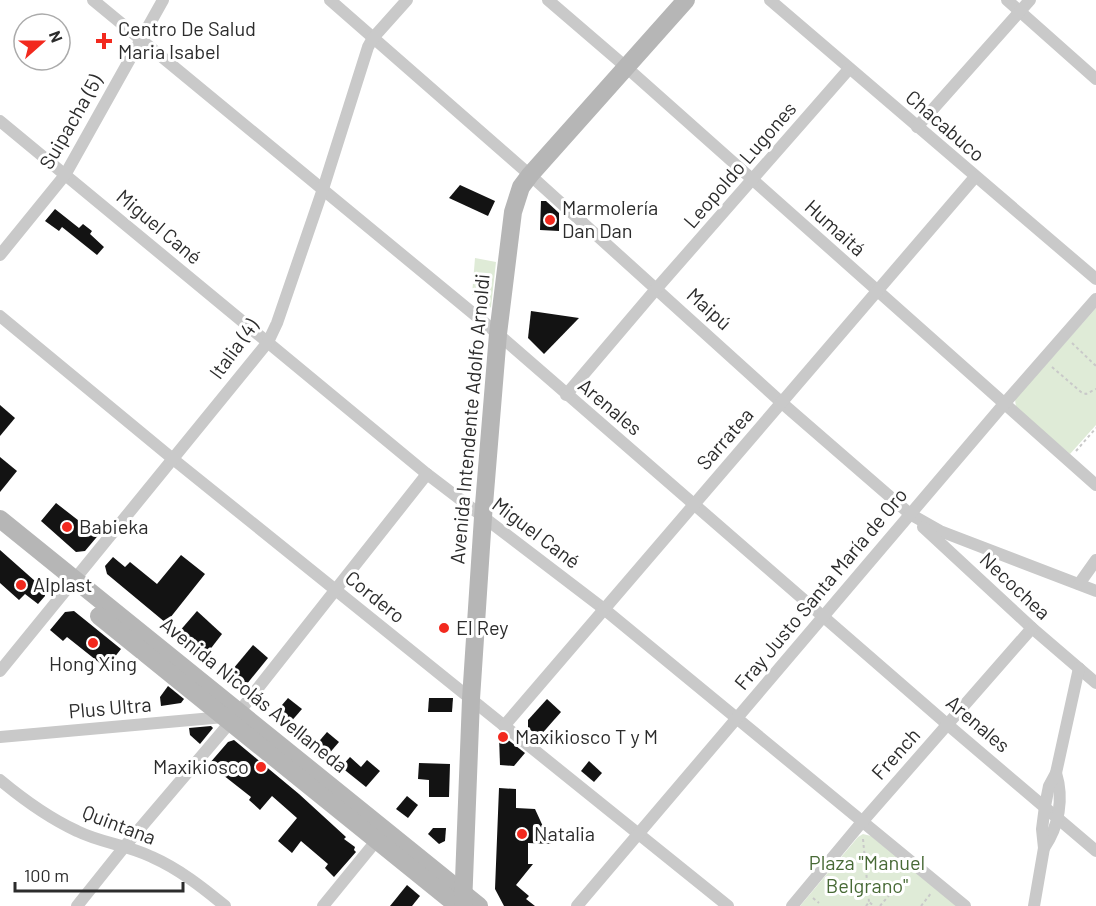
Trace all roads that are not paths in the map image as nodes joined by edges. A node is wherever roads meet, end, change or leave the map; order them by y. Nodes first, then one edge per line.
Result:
1 (93, 0) edge
2 (163, 0) edge
3 (330, 0) edge
4 (407, 0) edge
5 (548, 0) edge
6 (686, 0) edge
7 (771, 0) edge
8 (1007, 0) edge
9 (1030, 0) edge
10 (1020, 11) junction
11 (373, 38) junction
12 (141, 39) junction
13 (626, 67) junction
14 (849, 69) junction
15 (1096, 79) edge
16 (0, 121) edge
17 (917, 127) junction
18 (65, 175) junction
19 (530, 175) junction
20 (975, 177) junction
21 (752, 181) junction
22 (323, 189) junction
23 (0, 255) edge
24 (1096, 279) edge
25 (657, 288) junction
26 (876, 291) junction
27 (1096, 298) edge
28 (0, 316) edge
29 (498, 334) junction
30 (268, 342) junction
31 (567, 395) junction
32 (782, 403) junction
33 (1004, 404) junction
34 (173, 459) junction
35 (427, 474) junction
36 (1096, 485) edge
37 (694, 503) junction
38 (909, 514) junction
39 (483, 517) junction
40 (0, 519) edge
41 (0, 535) edge
42 (1096, 560) edge
43 (1079, 584) junction
44 (70, 585) junction
45 (337, 590) junction
46 (1096, 591) edge
47 (604, 609) junction
48 (823, 616) junction
49 (1032, 628) junction
50 (1079, 668) junction
51 (0, 671) edge
52 (1096, 683) edge
53 (471, 699) junction
54 (231, 717) junction
55 (737, 719) junction
56 (948, 725) junction
57 (504, 726) junction
58 (0, 737) edge
59 (1056, 773) junction
60 (0, 780) edge
61 (1045, 806) junction
62 (1057, 817) junction
63 (862, 822) junction
64 (638, 834) junction
65 (381, 835) junction
66 (125, 846) junction
67 (1044, 848) junction
68 (1096, 851) edge
69 (462, 902) edge
70 (77, 906) edge
71 (225, 906) edge
72 (324, 906) edge
73 (479, 906) edge
74 (577, 906) edge
75 (728, 906) edge
76 (792, 906) edge
77 (965, 906) edge
78 (1034, 906) edge

1 - 12 street, Arenales
2 - 12 street, Suipacha (5)
3 - 11 street, Maipú
4 - 11 street, Italia (4)
5 - 13 street, Humaitá
6 - 13 main road, Avenida Intendente Adolfo Arnoldi
7 - 14 street, Chacabuco
8 - 10 street
9 - 10 street
10 - 15 street
10 - 17 street
11 - 19 street, Maipú
11 - 22 street, Italia (4)
12 - 18 street, Suipacha (5)
12 - 22 street, Arenales
13 - 19 main road, Avenida Intendente Adolfo Arnoldi
13 - 21 street, Humaitá
14 - 17 street, Chacabuco
14 - 21 street, Leopoldo Lugones
16 - 18 street, Miguel Cané
17 - 20 street, Chacabuco
18 - 23 street, Suipacha (5)
18 - 30 street, Miguel Cané
19 - 25 street, Maipú
19 - 29 main road, Avenida Intendente Adolfo Arnoldi
20 - 24 street, Chacabuco
20 - 26 street, Sarratea
21 - 25 street, Leopoldo Lugones
21 - 26 street, Humaitá
22 - 29 street, Arenales
22 - 30 street, Italia (4)
25 - 31 street, Leopoldo Lugones
25 - 32 street, Maipú
26 - 32 street, Sarratea
26 - 33 street, Humaitá
27 - 33 street, Fray Justo Santa María de Oro
28 - 34 street, Cordero
29 - 31 street, Arenales
29 - 39 main road, Avenida Intendente Adolfo Arnoldi
30 - 34 street, Italia (4)
30 - 35 street, Miguel Cané
31 - 37 street, Arenales
32 - 37 street, Sarratea
32 - 38 street, Maipú
33 - 36 street, Humaitá
33 - 38 street, Fray Justo Santa María de Oro
34 - 44 street, Italia (4)
34 - 45 street, Cordero
35 - 39 street, Miguel Cané
35 - 45 street
37 - 47 street, Sarratea
37 - 48 street, Arenales
38 - 43 street, Maipú
38 - 48 street, Fray Justo Santa María de Oro
38 - 49 street, Necochea
39 - 47 street, Miguel Cané
39 - 53 main road, Avenida Intendente Adolfo Arnoldi
40 - 44 main road, Avenida Nicolás Avellaneda
41 - 44 main road, Avenida Nicolás Avellaneda
42 - 43 street
43 - 46 street, Maipú
44 - 51 street, Italia (4)
44 - 54 main road, Avenida Nicolás Avellaneda
45 - 53 street, Cordero
45 - 54 street
47 - 55 street, Miguel Cané
47 - 57 street, Sarratea
48 - 55 street, Fray Justo Santa María de Oro
48 - 56 street, Arenales
49 - 50 street, Necochea
49 - 56 street, French
50 - 52 street, Necochea
50 - 59 street
53 - 57 street, Cordero
53 - 69 main road, Avenida Intendente Adolfo Arnoldi
54 - 58 street, Plus Ultra
54 - 65 main road, Avenida Nicolás Avellaneda
54 - 66 street
55 - 63 street, Miguel Cané
55 - 64 street, Fray Justo Santa María de Oro
56 - 61 street, Arenales
56 - 63 street, French
57 - 64 street, Cordero
59 - 61 street
59 - 62 street
60 - 66 street, Quintana
61 - 62 street, Arenales
61 - 67 street
62 - 67 street
62 - 68 street, Arenales
63 - 76 street, French
63 - 77 street, Miguel Cané
64 - 74 street, Fray Justo Santa María de Oro
64 - 75 street, Cordero
65 - 69 main road, Avenida Nicolás Avellaneda
65 - 72 street
66 - 70 street
66 - 71 street, Quintana
67 - 78 street
69 - 73 main road, Avenida Nicolás Avellaneda

